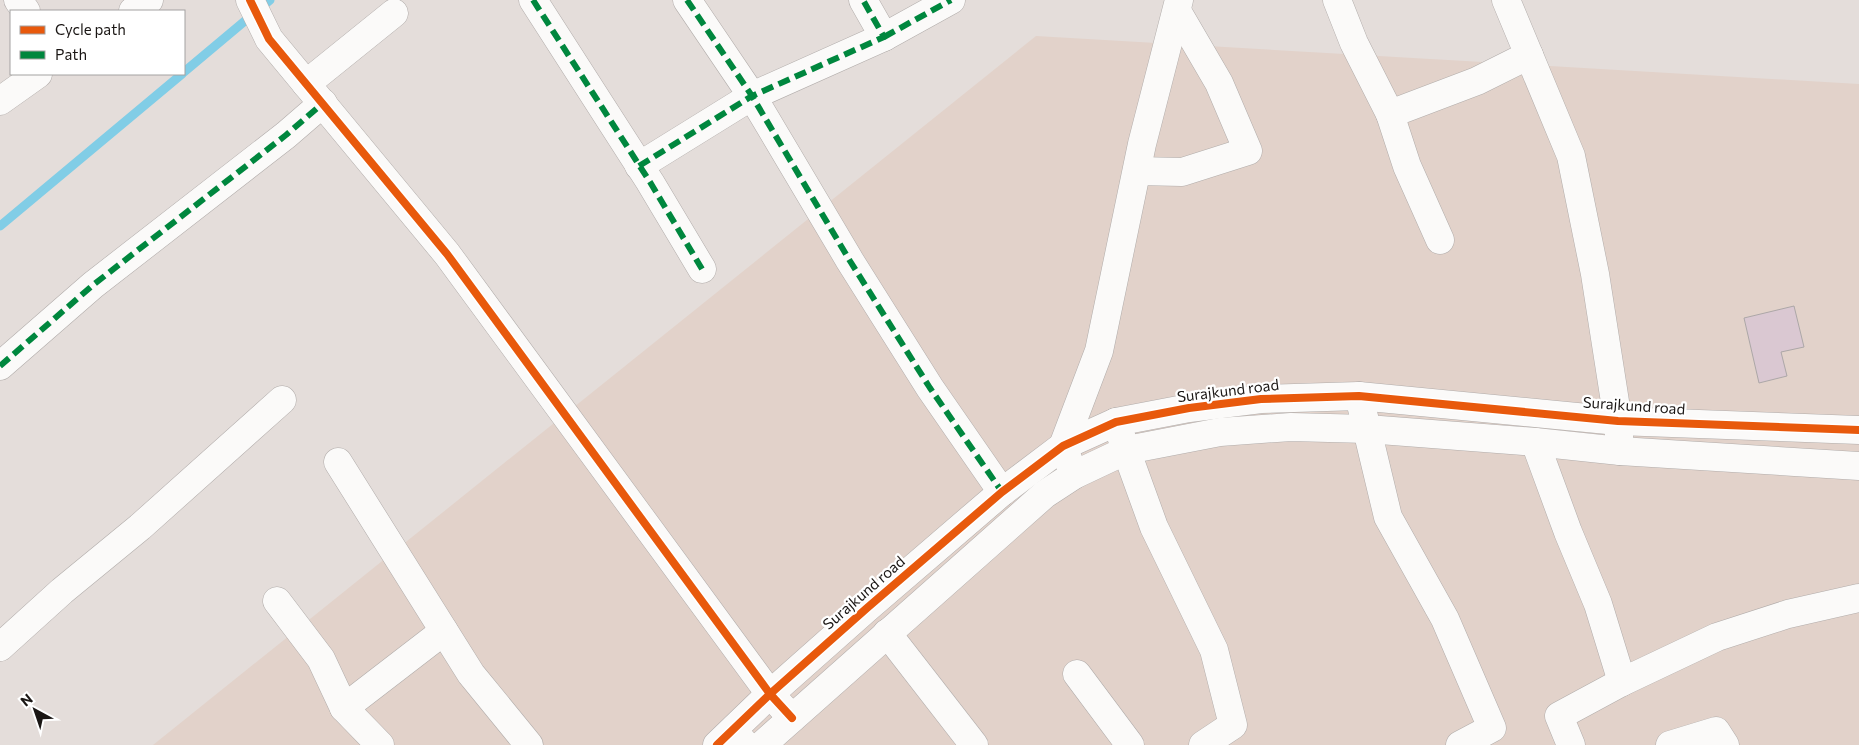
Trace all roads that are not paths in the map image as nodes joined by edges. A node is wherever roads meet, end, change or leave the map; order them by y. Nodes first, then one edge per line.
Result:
1 (149, 0) edge
2 (533, 0) edge
3 (687, 0) edge
4 (863, 0) edge
5 (951, 0) edge
6 (1337, 0) edge
7 (1506, 0) edge
8 (1178, 5) edge
9 (254, 9) edge
10 (134, 10) edge
11 (394, 12) dead end
12 (884, 37) junction
13 (1529, 55) junction
14 (37, 75) edge
15 (315, 94) junction
16 (752, 96) junction
17 (0, 101) edge
18 (1390, 114) junction
19 (639, 166) junction
20 (1137, 171) junction
21 (1440, 240) dead end
22 (702, 269) dead end
23 (0, 366) edge
24 (1359, 396) junction
25 (282, 400) dead end
26 (1618, 421) junction
27 (1116, 422) junction
28 (1367, 429) junction
29 (1859, 430) edge
30 (1536, 442) junction
31 (1063, 446) junction
32 (1127, 450) junction
33 (1620, 451) junction
34 (338, 462) dead end
35 (1859, 466) edge
36 (1074, 475) junction
37 (1002, 492) junction
38 (1020, 515) junction
39 (1859, 598) edge
40 (277, 601) dead end
41 (444, 631) junction
42 (887, 633) junction
43 (0, 647) edge
44 (1077, 674) dead end
45 (1622, 682) junction
46 (770, 694) junction
47 (344, 708) junction
48 (792, 718) junction
49 (732, 740) edge
50 (380, 745) edge
51 (529, 745) edge
52 (762, 745) edge
53 (974, 745) edge
54 (1130, 745) edge
55 (1203, 745) edge
56 (1460, 745) edge
57 (1571, 745) edge
58 (1670, 745) edge
59 (1725, 745) edge

1 - 10 street
2 - 19 street
3 - 16 street
4 - 12 street
5 - 12 street
6 - 18 street
7 - 13 street
8 - 20 street
8 - 20 street
9 - 15 street
11 - 15 street
12 - 16 street
13 - 18 street
13 - 26 street
14 - 17 street
15 - 23 street
15 - 46 street
16 - 19 street
16 - 37 street
18 - 21 street
19 - 22 street
20 - 31 street
24 - 26 street, Surajkund road
24 - 27 street, Surajkund road
24 - 28 street
25 - 43 street
26 - 29 street, Surajkund road
26 - 33 street
27 - 31 street, Surajkund road
27 - 32 street
28 - 30 street
28 - 32 street
28 - 56 street
30 - 33 street
30 - 45 street
31 - 36 street
31 - 37 street, Surajkund road
32 - 36 street
32 - 55 street
33 - 35 street
34 - 41 street
36 - 38 street
37 - 38 street
37 - 46 street, Surajkund road
38 - 42 street
39 - 45 street
40 - 47 street
41 - 47 street
41 - 51 street
42 - 48 street
42 - 53 street
44 - 54 street
45 - 57 street
46 - 48 street
46 - 49 street, Surajkund road
47 - 50 street
48 - 52 street
58 - 59 street

